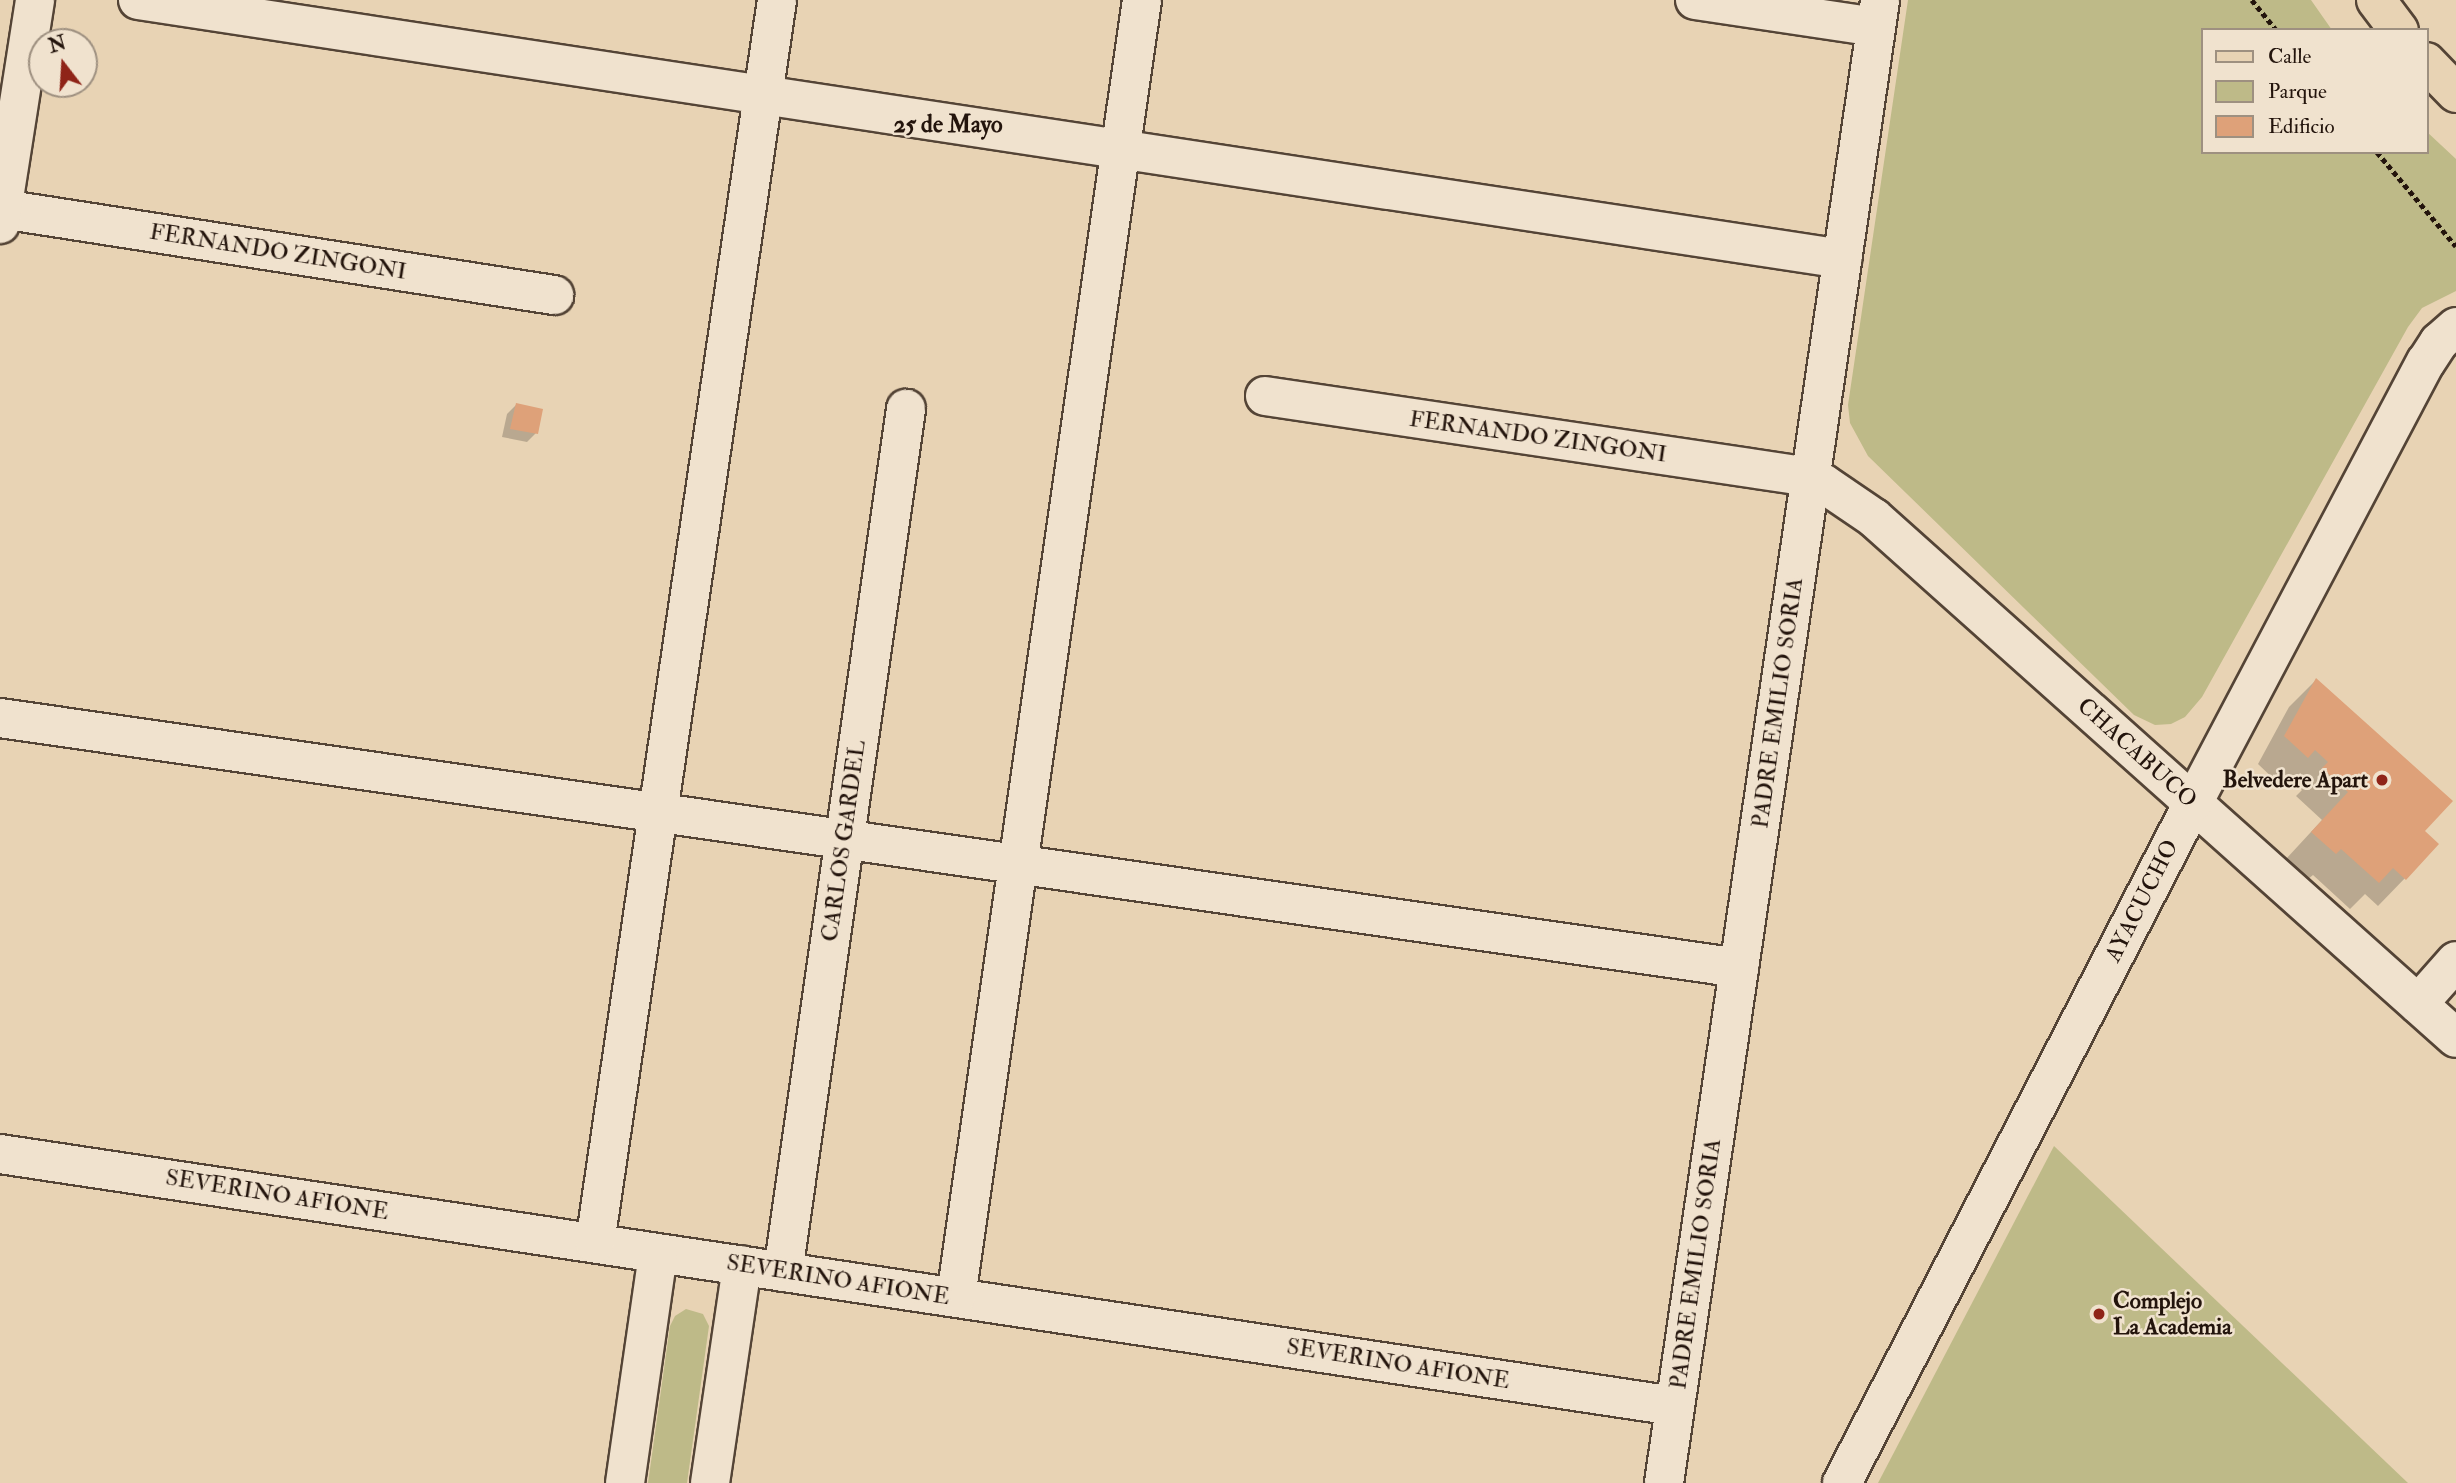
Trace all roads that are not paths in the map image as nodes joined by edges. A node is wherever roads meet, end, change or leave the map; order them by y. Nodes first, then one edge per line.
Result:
1 (35, 0) edge
2 (138, 0) edge
3 (777, 0) edge
4 (1142, 0) edge
5 (1695, 0) edge
6 (2376, 0) edge
7 (1878, 13) edge
8 (2397, 28) edge
9 (2428, 64) edge
10 (2456, 93) edge
11 (763, 95) junction
12 (8, 125) edge
13 (1121, 150) junction
14 (1, 217) edge
15 (1842, 259) junction
16 (554, 295) dead end
17 (2456, 327) edge
18 (1265, 396) dead end
19 (906, 409) dead end
20 (1810, 478) junction
21 (0, 718) edge
22 (2193, 803) junction
23 (658, 813) junction
24 (845, 839) junction
25 (1018, 865) junction
26 (2456, 961) edge
27 (1739, 968) junction
28 (2418, 1004) junction
29 (2456, 1038) edge
30 (0, 1154) edge
31 (595, 1243) junction
32 (658, 1253) junction
33 (742, 1265) junction
34 (783, 1272) junction
35 (956, 1297) junction
36 (1675, 1406) junction
37 (625, 1483) edge
38 (710, 1483) edge
39 (1664, 1483) edge
40 (1842, 1483) edge

1 - 12 street
2 - 11 street
3 - 11 street
4 - 13 street
5 - 7 street
6 - 8 main road
7 - 15 street, PADRE EMILIO SORIA
9 - 10 main road
11 - 13 street
11 - 23 street
12 - 14 street
13 - 15 street
13 - 25 street
14 - 16 street, FERNANDO ZINGONI
15 - 20 street, PADRE EMILIO SORIA
17 - 22 street, AYACUCHO
18 - 20 street, FERNANDO ZINGONI
19 - 24 street, CARLOS GARDEL
20 - 22 street, CHACABUCO
20 - 27 street, PADRE EMILIO SORIA
21 - 23 street
22 - 28 street, CHACABUCO
22 - 40 street, AYACUCHO
23 - 24 street
23 - 31 street
24 - 25 street
24 - 34 street, CARLOS GARDEL
25 - 27 street
25 - 35 street
26 - 28 street
27 - 36 street, PADRE EMILIO SORIA
28 - 29 street, CHACABUCO
30 - 31 street, SEVERINO AFIONE
31 - 32 street, SEVERINO AFIONE
32 - 33 street, SEVERINO AFIONE
32 - 37 street
33 - 34 street, SEVERINO AFIONE
33 - 38 street
34 - 35 street, SEVERINO AFIONE
35 - 36 street, SEVERINO AFIONE
36 - 39 street

